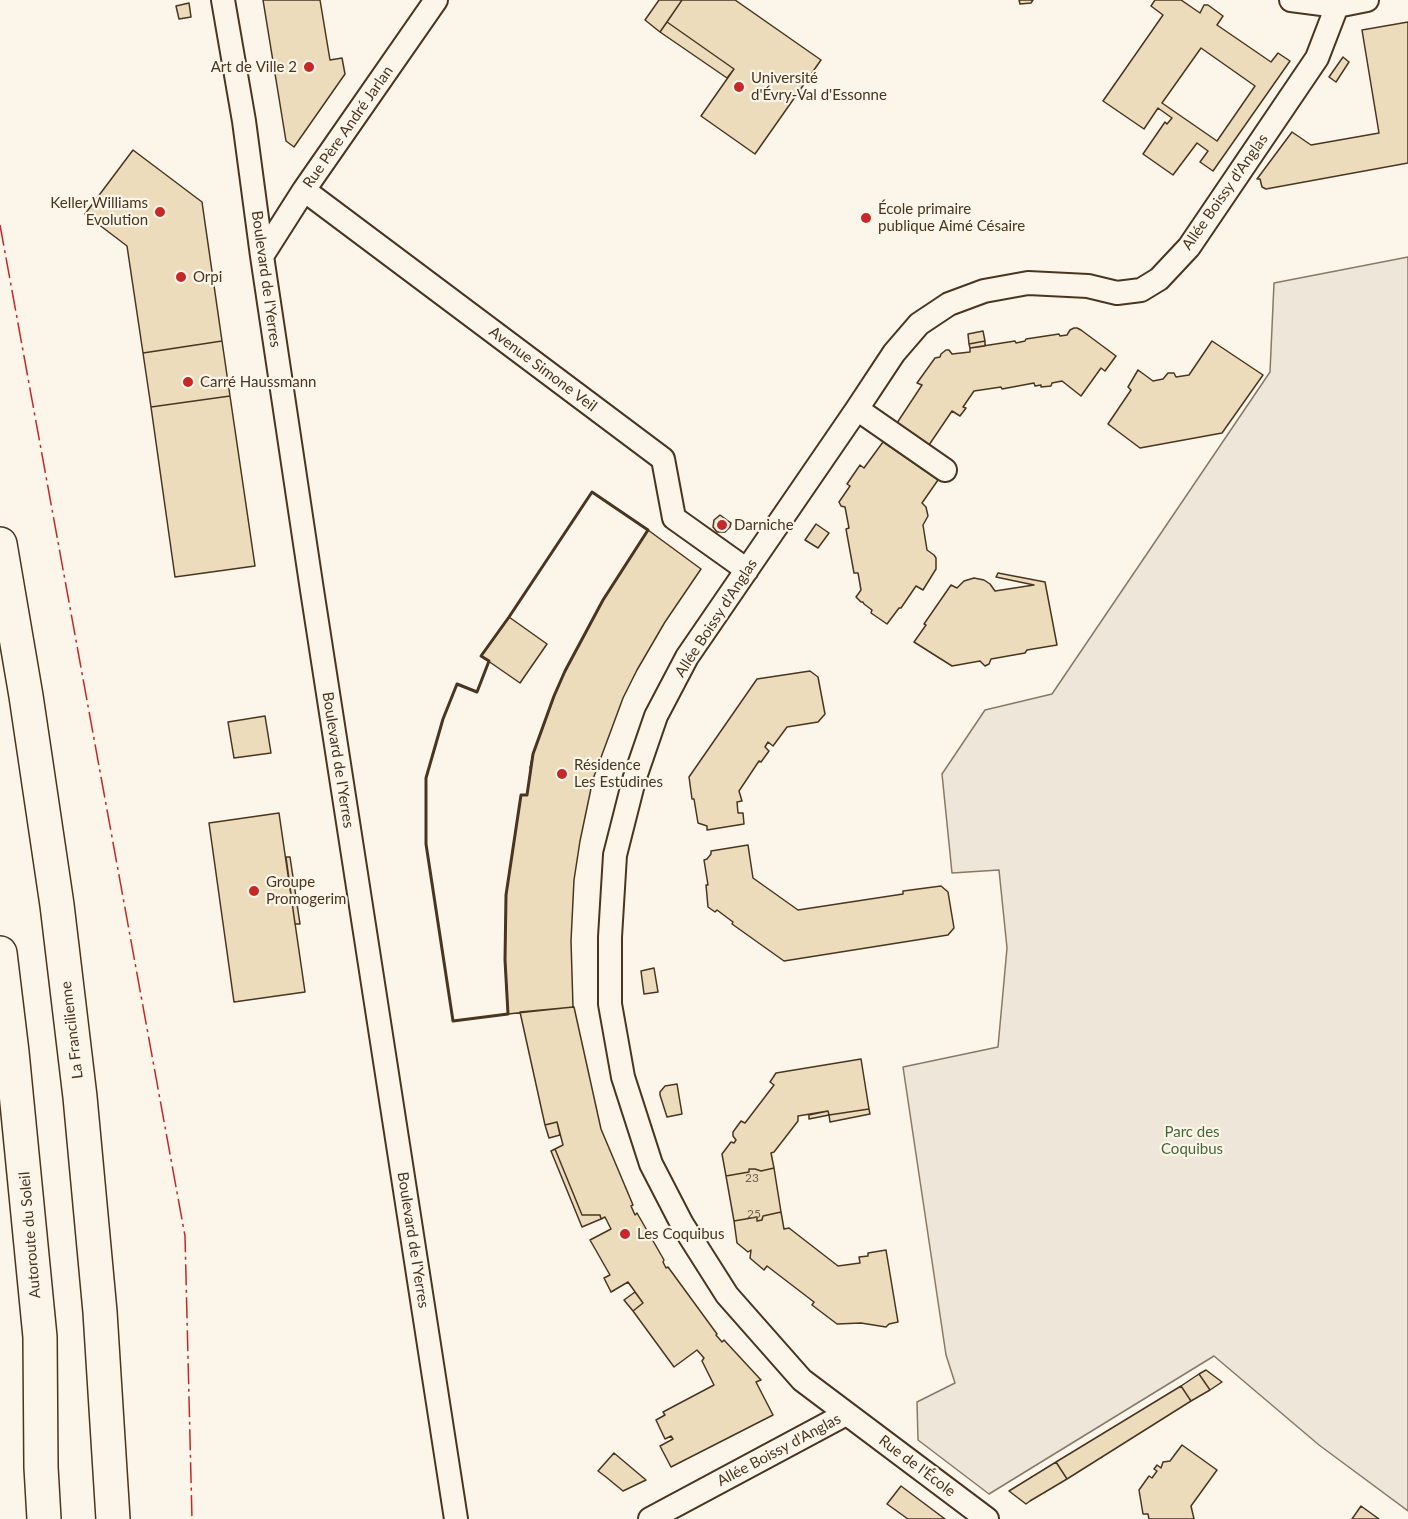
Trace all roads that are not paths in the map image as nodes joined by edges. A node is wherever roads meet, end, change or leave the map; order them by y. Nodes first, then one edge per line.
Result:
1 (223, 0) edge
2 (436, 0) edge
3 (1291, 0) edge
4 (1367, 0) edge
5 (1337, 6) junction
6 (304, 190) junction
7 (262, 256) junction
8 (857, 409) junction
9 (945, 471) dead end
10 (0, 544) edge
11 (747, 570) junction
12 (0, 953) edge
13 (846, 1414) junction
14 (44, 1519) edge
15 (113, 1519) edge
16 (456, 1519) edge
17 (650, 1519) edge
18 (987, 1519) edge

1 - 7 street, Boulevard de l'Yerres
2 - 6 street, Rue Père André Jarlan
3 - 5 street
4 - 5 street
5 - 8 street, Allée Boissy d'Anglas
6 - 7 street, Rue Père André Jarlan
6 - 11 street, Avenue Simone Veil
7 - 16 street, Boulevard de l'Yerres
8 - 9 street
8 - 11 street, Allée Boissy d'Anglas
10 - 15 highway, La Francilienne
11 - 13 street, Allée Boissy d'Anglas
12 - 14 highway, Autoroute du Soleil
13 - 17 street, Allée Boissy d'Anglas
13 - 18 street, Rue de l'École

